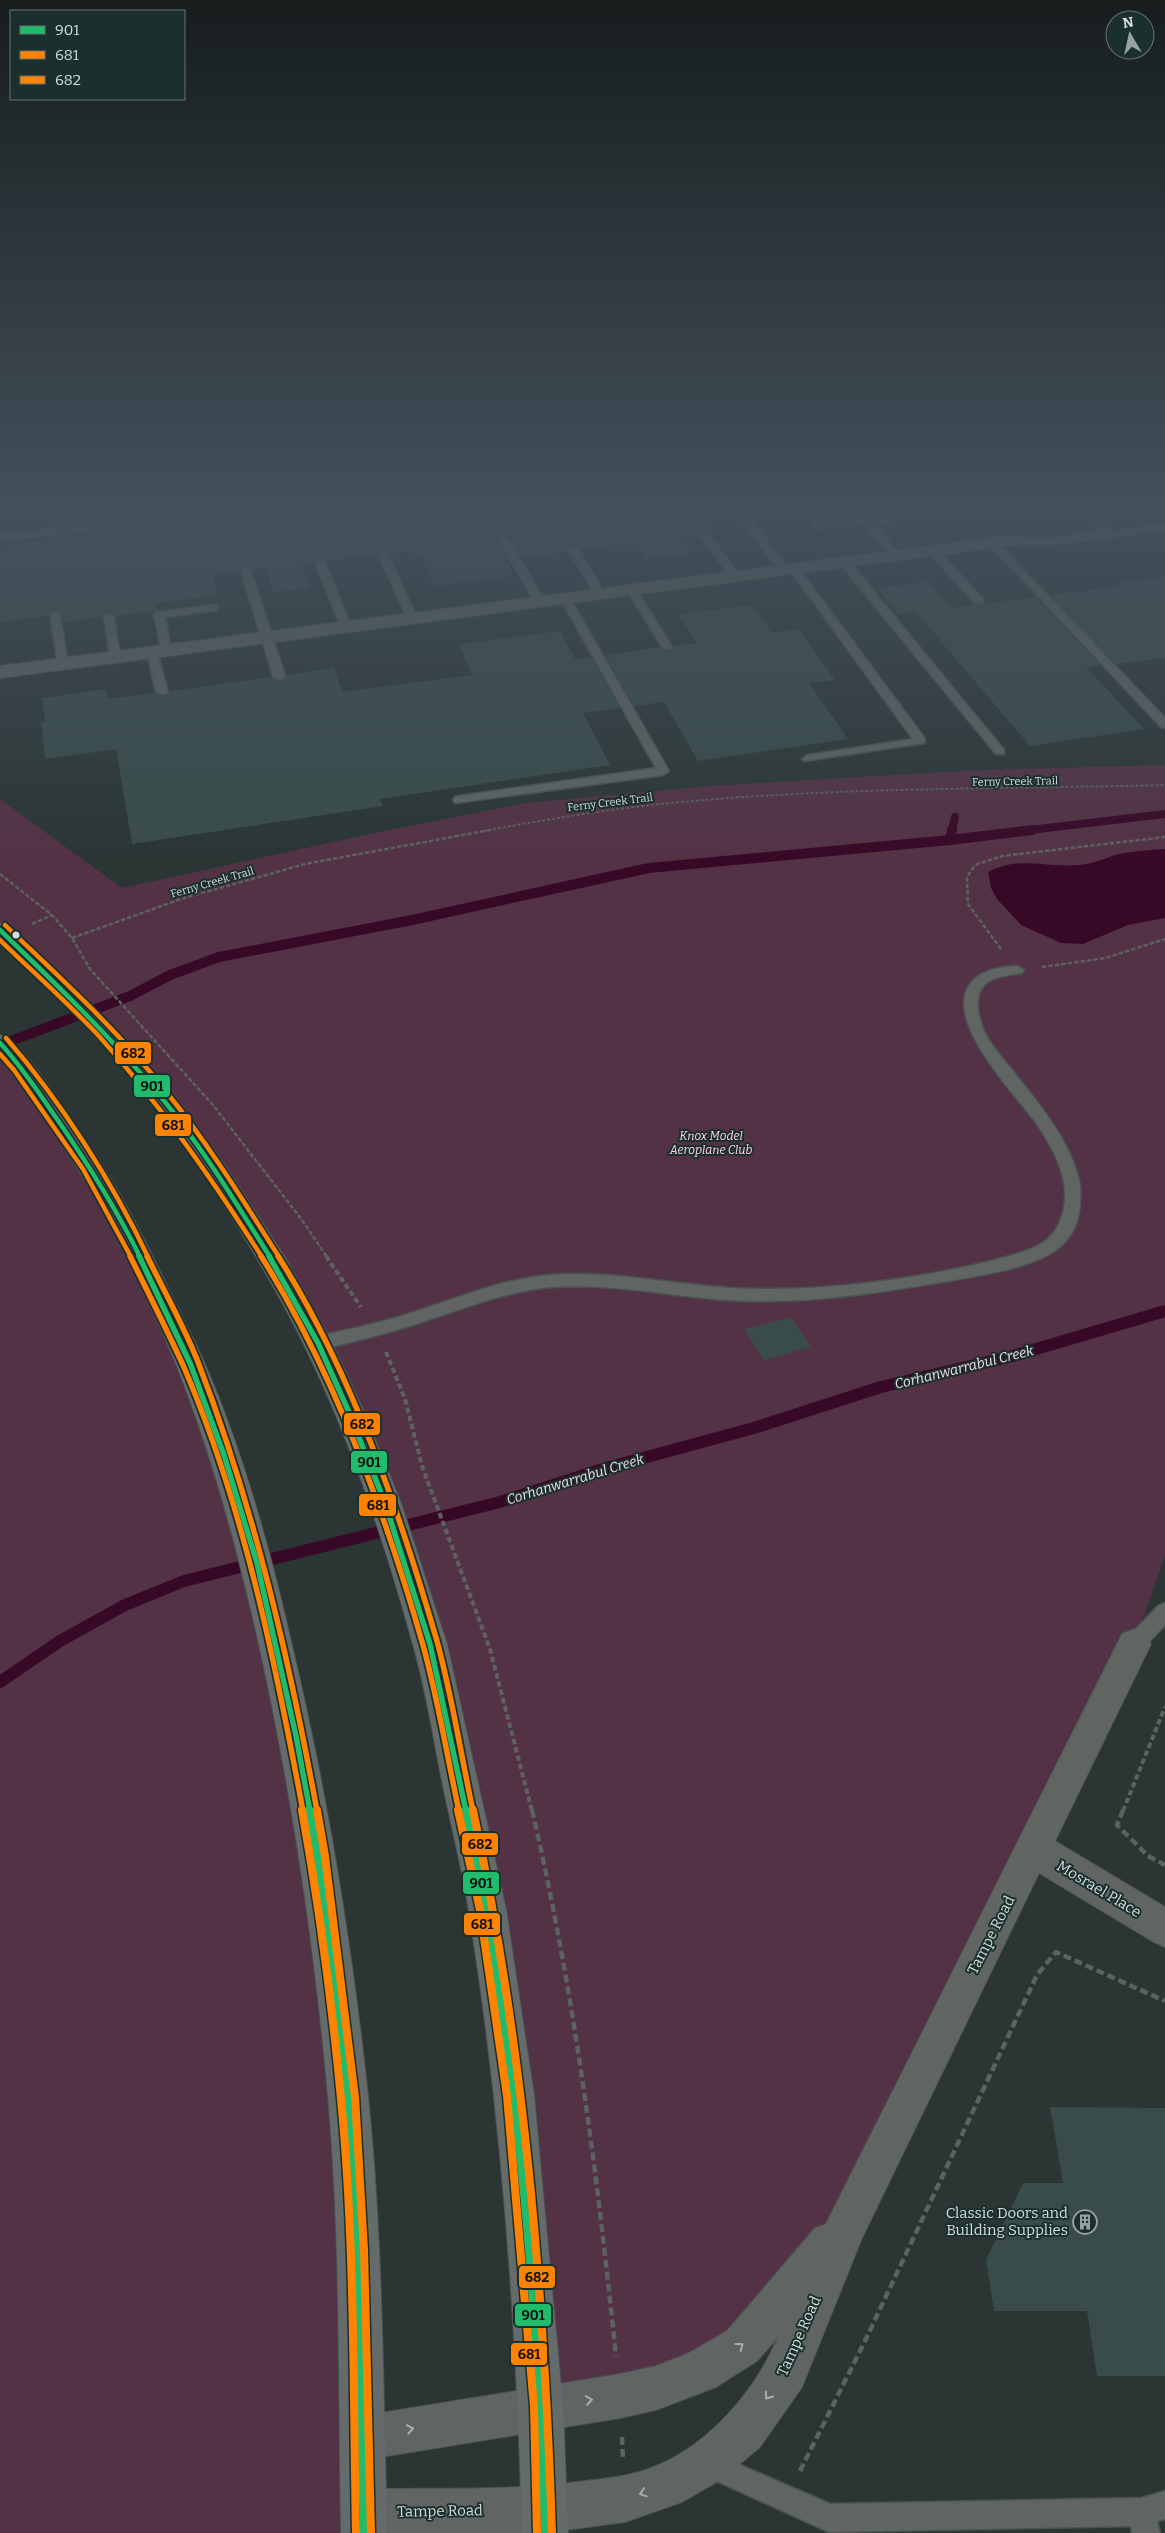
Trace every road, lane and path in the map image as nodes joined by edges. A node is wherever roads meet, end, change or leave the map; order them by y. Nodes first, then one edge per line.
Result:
1 (56, 622) edge
2 (110, 622) edge
3 (159, 622) edge
4 (262, 622) edge
5 (344, 622) edge
6 (381, 622) edge
7 (579, 622) edge
8 (652, 622) edge
9 (831, 622) edge
10 (894, 622) edge
11 (1068, 622) edge
12 (346, 627) junction
13 (266, 637) junction
14 (667, 646) dead end
15 (159, 651) junction
16 (115, 656) junction
17 (63, 663) junction
18 (0, 672) edge
19 (279, 676) dead end
20 (162, 692) dead end
21 (1165, 725) edge
22 (1000, 752) dead end
23 (808, 760) dead end
24 (1165, 785) edge
25 (459, 800) dead end
26 (1165, 836) edge
27 (0, 874) edge
28 (52, 915) junction
29 (29, 922) dead end
30 (0, 930) edge
31 (72, 938) junction
32 (1165, 939) edge
33 (1017, 970) junction
34 (0, 1043) edge
35 (376, 1330) junction
36 (318, 1343) junction
37 (1165, 1612) edge
38 (1134, 1644) joint
39 (1165, 1707) edge
40 (1034, 1849) junction
41 (1165, 1865) edge
42 (1165, 1928) edge
43 (1165, 2001) edge
44 (846, 2225) junction
45 (620, 2396) junction
46 (541, 2407) junction
47 (362, 2438) junction
48 (706, 2463) junction
49 (784, 2497) junction
50 (626, 2499) junction
51 (1151, 2517) edge
52 (544, 2521) edge
53 (365, 2523) edge

1 - 17 lane
2 - 16 lane
3 - 15 lane
4 - 13 lane
5 - 12 lane
6 - 12 street
7 - 25 lane
8 - 14 lane
9 - 23 lane
10 - 22 lane
11 - 21 lane
12 - 13 street
13 - 15 street
13 - 19 lane
15 - 16 street
15 - 20 lane
16 - 17 street
17 - 18 street
24 - 31 path, Ferny Creek Trail
26 - 33 path
27 - 28 path
28 - 29 path
28 - 31 path
30 - 36 highway
31 - 35 path
32 - 33 path
33 - 35 lane
34 - 47 highway
35 - 36 lane
35 - 45 path
36 - 46 highway
37 - 38 lane
38 - 40 street, Tampe Road
39 - 41 path
40 - 42 street, Mosrael Place
40 - 44 street, Tampe Road
43 - 49 path
45 -> 44 street, Tampe Road
44 -> 48 street, Tampe Road
46 -> 45 street, Tampe Road
45 - 50 path
47 -> 46 street, Tampe Road
46 - 52 highway
47 - 53 highway
48 - 49 lane
48 -> 50 street, Tampe Road
49 - 51 lane
50 - 52 street, Tampe Road
52 - 53 street, Tampe Road

